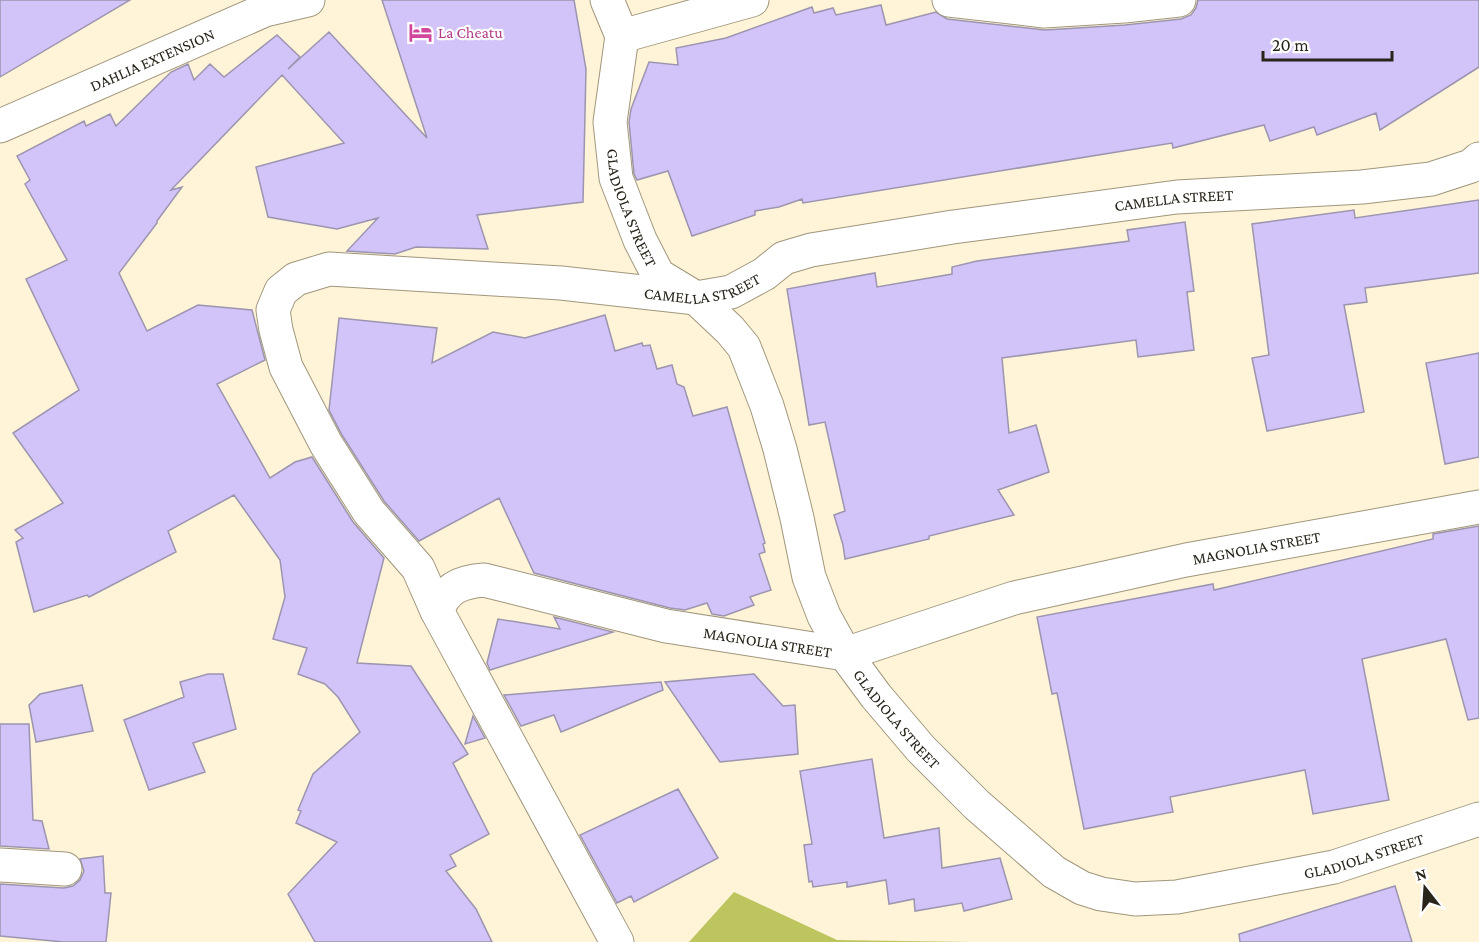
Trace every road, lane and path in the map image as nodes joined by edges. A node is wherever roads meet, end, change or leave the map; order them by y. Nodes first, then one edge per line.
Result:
1 (308, 0) edge
2 (608, 0) edge
3 (752, 0) edge
4 (949, 0) edge
5 (1179, 0) edge
6 (258, 5) edge
7 (622, 36) junction
8 (0, 126) edge
9 (1479, 159) edge
10 (696, 298) junction
11 (1479, 507) edge
12 (437, 611) junction
13 (845, 654) junction
14 (1479, 819) edge
15 (0, 865) edge
16 (65, 869) dead end
17 (617, 942) edge

1 - 6 street, DAHLIA EXTENSION
2 - 7 street
3 - 7 street
4 - 5 street
6 - 8 street, DAHLIA EXTENSION
7 - 10 street, GLADIOLA STREET
9 - 10 street, CAMELLA STREET
10 - 12 street, CAMELLA STREET
10 - 13 street, GLADIOLA STREET
11 - 13 street, MAGNOLIA STREET
12 - 13 street, MAGNOLIA STREET
12 - 17 street
13 - 14 street, GLADIOLA STREET
15 - 16 street

